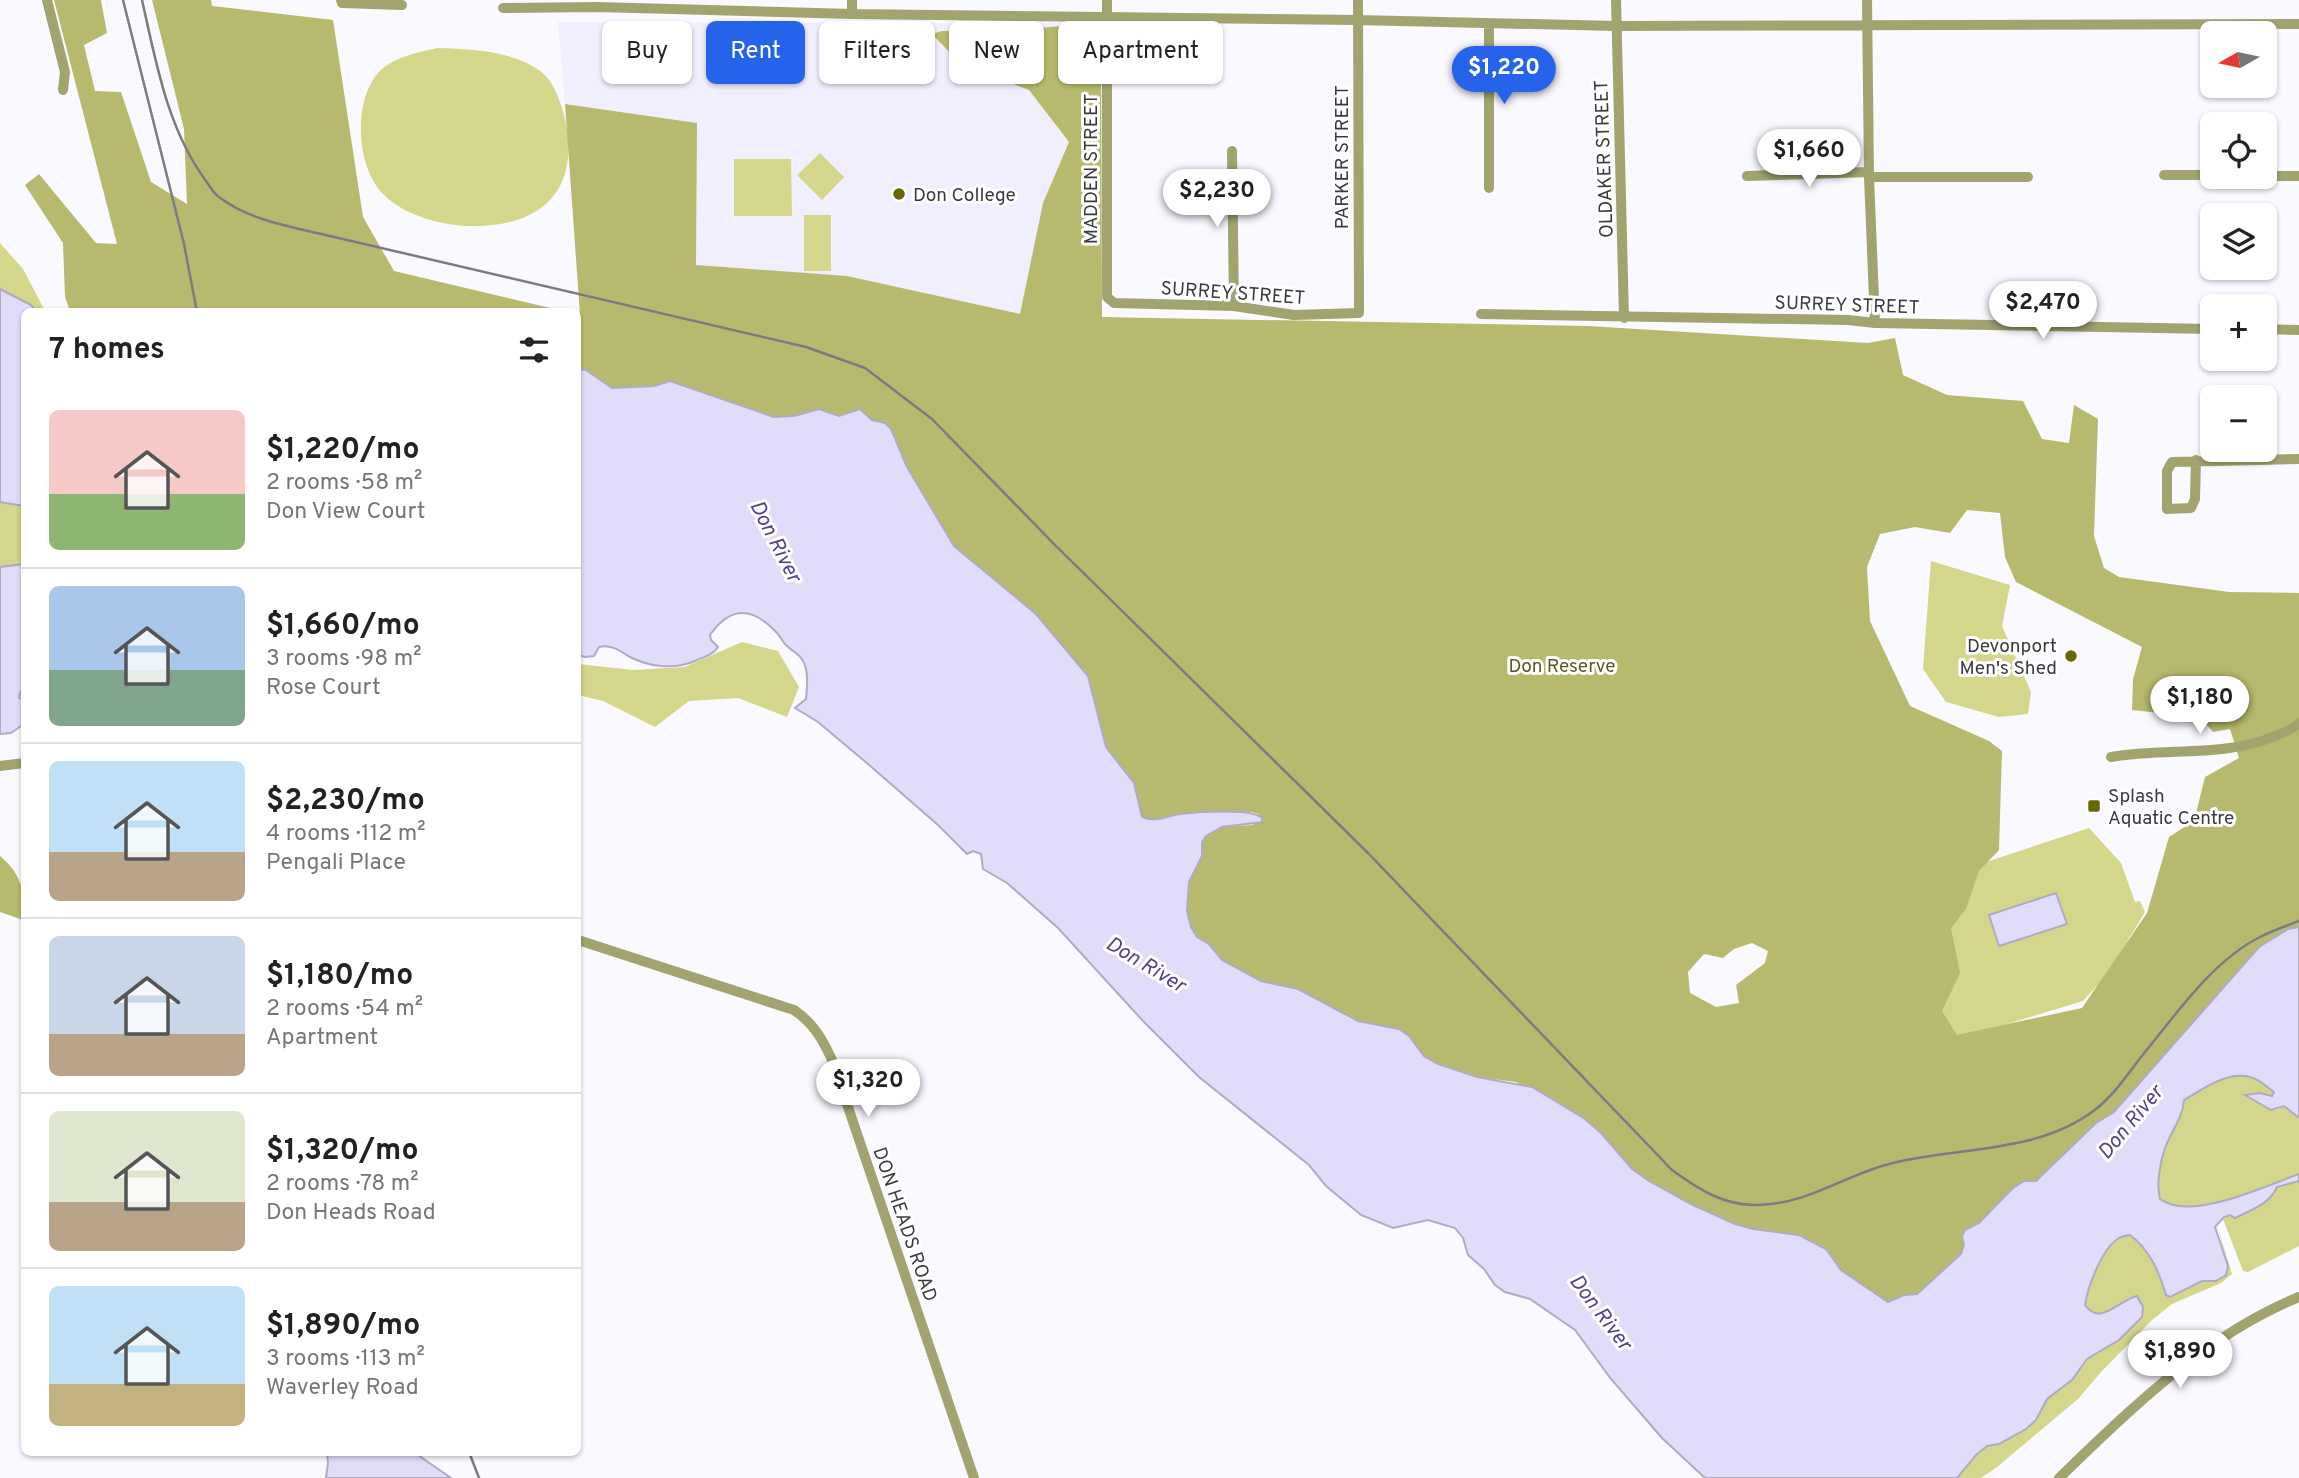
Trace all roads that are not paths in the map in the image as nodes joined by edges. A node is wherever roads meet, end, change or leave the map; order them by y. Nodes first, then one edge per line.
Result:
1 (47, 0) edge
2 (341, 0) edge
3 (852, 0) edge
4 (1107, 0) edge
5 (1358, 0) edge
6 (1616, 0) edge
7 (1867, 0) edge
8 (597, 4) edge
9 (402, 5) dead end
10 (503, 8) dead end
11 (852, 14) junction
12 (1107, 17) junction
13 (1358, 20) junction
14 (2299, 23) edge
15 (1489, 24) junction
16 (1867, 24) junction
17 (1616, 26) junction
18 (63, 90) dead end
19 (1232, 151) dead end
20 (1869, 174) junction
21 (2164, 175) dead end
22 (2200, 175) edge
23 (1748, 176) dead end
24 (2277, 176) edge
25 (2299, 176) edge
26 (2028, 177) dead end
27 (1489, 188) dead end
28 (1107, 297) joint
29 (1234, 306) junction
30 (1359, 313) joint
31 (1481, 314) dead end
32 (1625, 318) junction
33 (1875, 323) junction
34 (2200, 329) edge
35 (2277, 330) edge
36 (2299, 330) edge
37 (2299, 459) edge
38 (2196, 460) junction
39 (2299, 723) edge
40 (2111, 757) dead end
41 (21, 763) edge
42 (0, 766) edge
43 (581, 941) edge
44 (2299, 1297) edge
45 (974, 1478) edge
46 (2059, 1478) edge

1 - 18 street
2 - 9 street
3 - 11 street
4 - 12 street, MADDEN STREET
5 - 13 street, PARKER STREET
6 - 17 street, OLDAKER STREET
7 - 16 street
8 - 10 street
8 - 11 street
11 - 12 street
12 - 13 street
12 - 28 street, MADDEN STREET
13 - 15 street
13 - 30 street, PARKER STREET
14 - 16 street
15 - 17 street
15 - 27 street
16 - 17 street
16 - 20 street
17 - 32 street, OLDAKER STREET
19 - 29 street
20 - 23 street
20 - 26 street
20 - 33 street
21 - 22 street
24 - 25 street
28 - 29 street, SURREY STREET
29 - 30 street, SURREY STREET
31 - 32 street, SURREY STREET
32 - 33 street, SURREY STREET
33 - 34 street, SURREY STREET
35 - 36 street
37 - 38 street
38 - 38 street
39 - 40 street
41 - 42 street
43 - 45 street, DON HEADS ROAD
44 - 46 street

